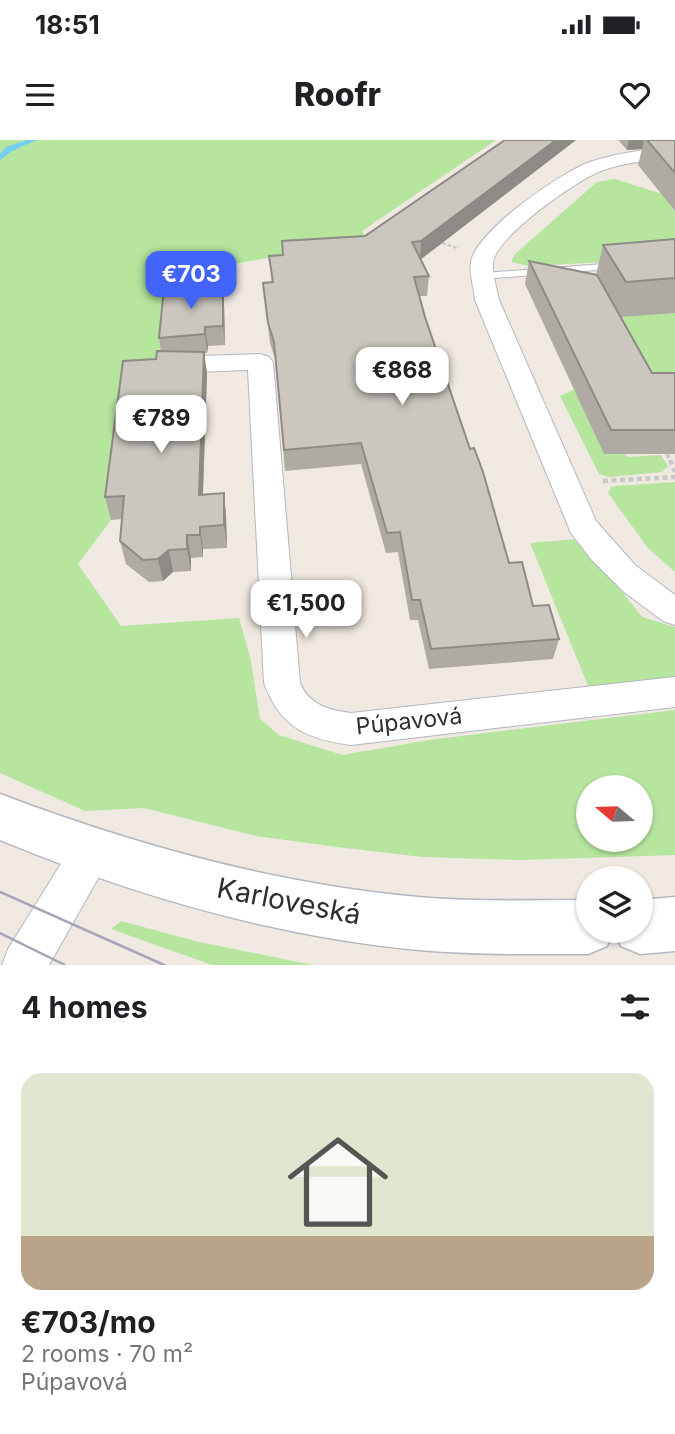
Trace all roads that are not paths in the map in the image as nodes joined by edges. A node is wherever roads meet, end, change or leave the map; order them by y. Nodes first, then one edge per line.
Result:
1 (675, 153) edge
2 (635, 265) edge
3 (483, 276) junction
4 (169, 365) edge
5 (675, 612) edge
6 (675, 692) edge
7 (0, 817) edge
8 (92, 852) junction
9 (675, 924) edge
10 (653, 926) edge
11 (576, 927) edge
12 (24, 965) edge

1 - 3 street
2 - 3 lane
3 - 5 street
4 - 6 street, Púpavová
7 - 8 main road, Karloveská
8 - 11 main road, Karloveská
8 - 12 street
9 - 10 main road

